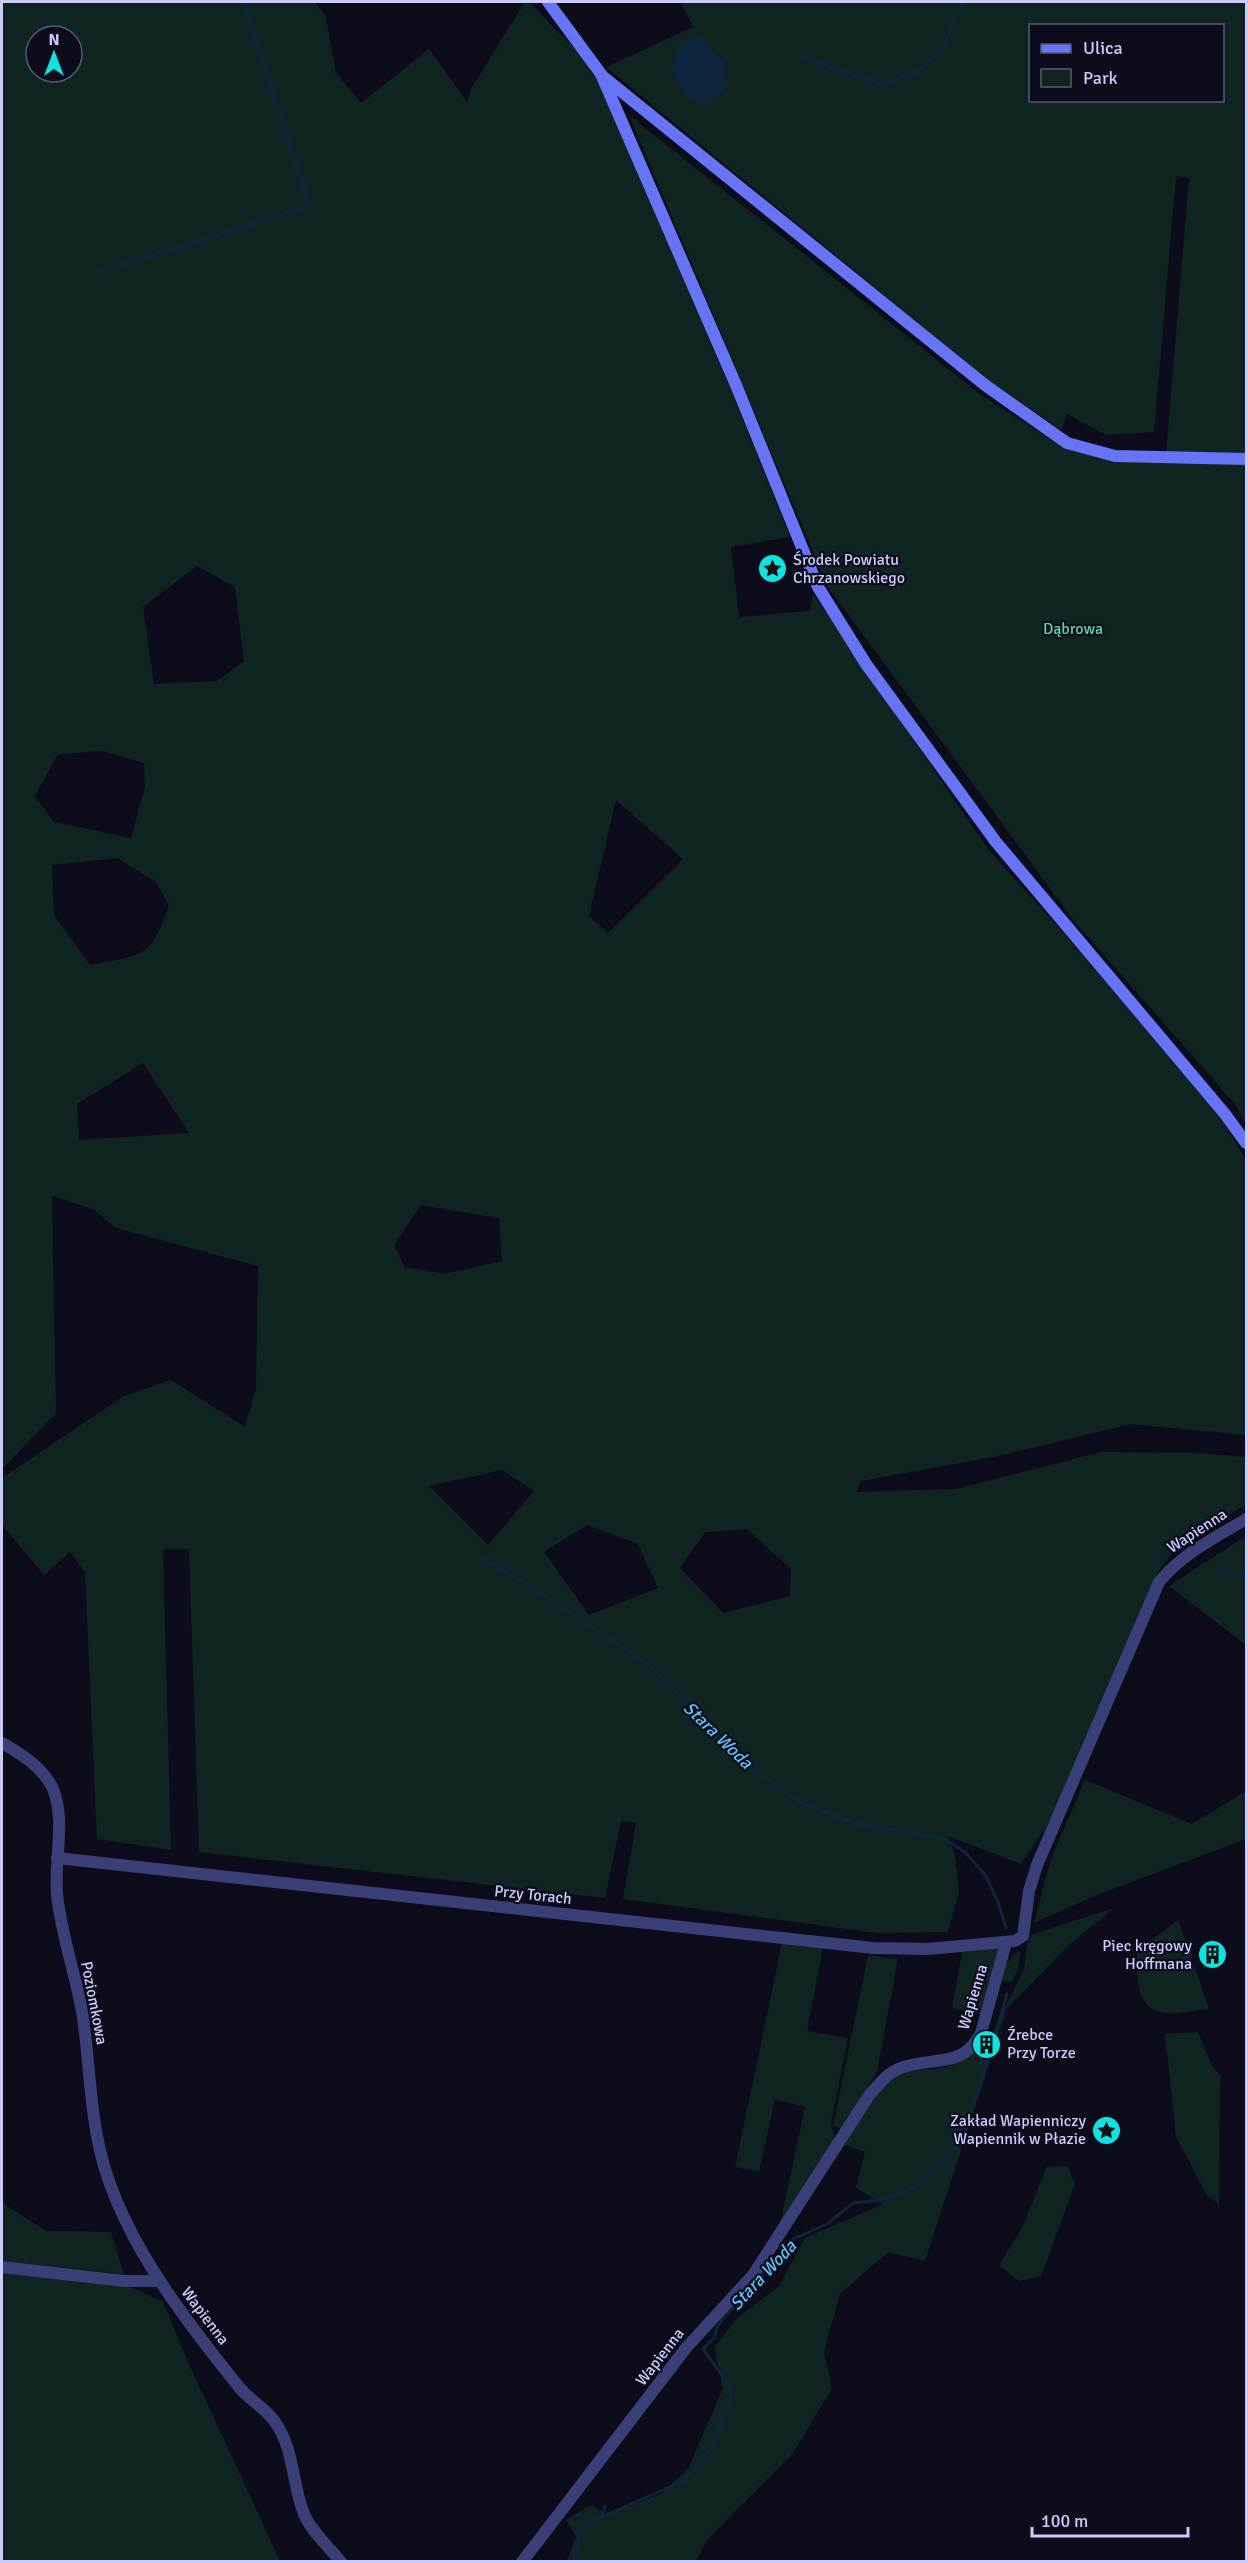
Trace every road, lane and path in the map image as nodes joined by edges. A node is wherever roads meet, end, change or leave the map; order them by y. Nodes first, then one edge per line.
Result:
1 (548, 2) edge
2 (601, 74) junction
3 (1246, 459) edge
4 (1246, 1143) edge
5 (1246, 1519) edge
6 (2, 1743) edge
7 (57, 1858) junction
8 (1006, 1943) junction
9 (2, 2267) edge
10 (158, 2281) junction
11 (340, 2562) edge
12 (522, 2562) edge

1 - 2 main road
2 - 3 main road
2 - 4 main road
5 - 8 street, Wapienna
6 - 7 street, Poziomkowa
7 - 8 street, Przy Torach
7 - 10 street, Poziomkowa
8 - 12 street, Wapienna
9 - 10 street, Wapienna
10 - 11 street, Wapienna

